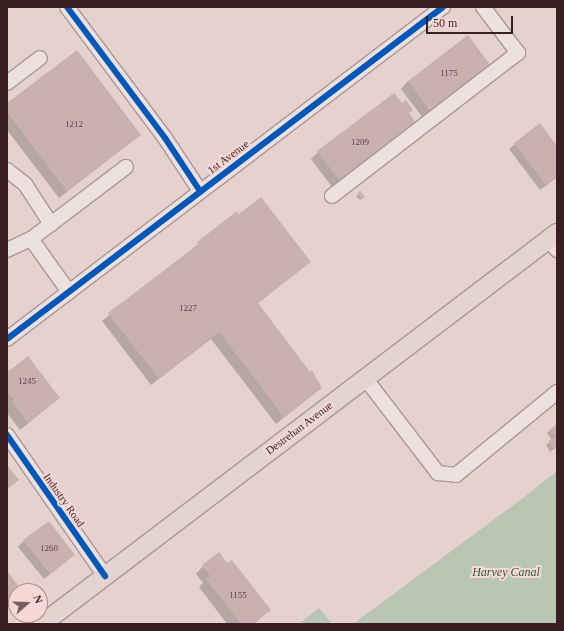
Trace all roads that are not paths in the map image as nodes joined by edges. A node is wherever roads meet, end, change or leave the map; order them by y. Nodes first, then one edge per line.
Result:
1 (66, 7) edge
2 (443, 7) edge
3 (483, 7) edge
4 (40, 58) dead end
5 (7, 83) edge
6 (126, 167) dead end
7 (7, 170) edge
8 (200, 191) junction
9 (332, 196) dead end
10 (51, 224) junction
11 (31, 239) junction
12 (554, 241) edge
13 (7, 250) edge
14 (69, 292) junction
15 (7, 339) edge
16 (365, 378) junction
17 (557, 392) edge
18 (7, 435) edge
19 (105, 576) junction
20 (42, 624) edge

1 - 8 street
2 - 8 street, 1st Avenue
3 - 9 street
4 - 5 street
6 - 10 street
7 - 10 street
8 - 14 street, 1st Avenue
10 - 11 street
11 - 13 street
11 - 14 street
12 - 16 main road, Destrehan Avenue
14 - 15 street, 1st Avenue
16 - 17 street
16 - 19 main road, Destrehan Avenue
18 - 19 street, Industry Road
19 - 20 main road, Destrehan Avenue

